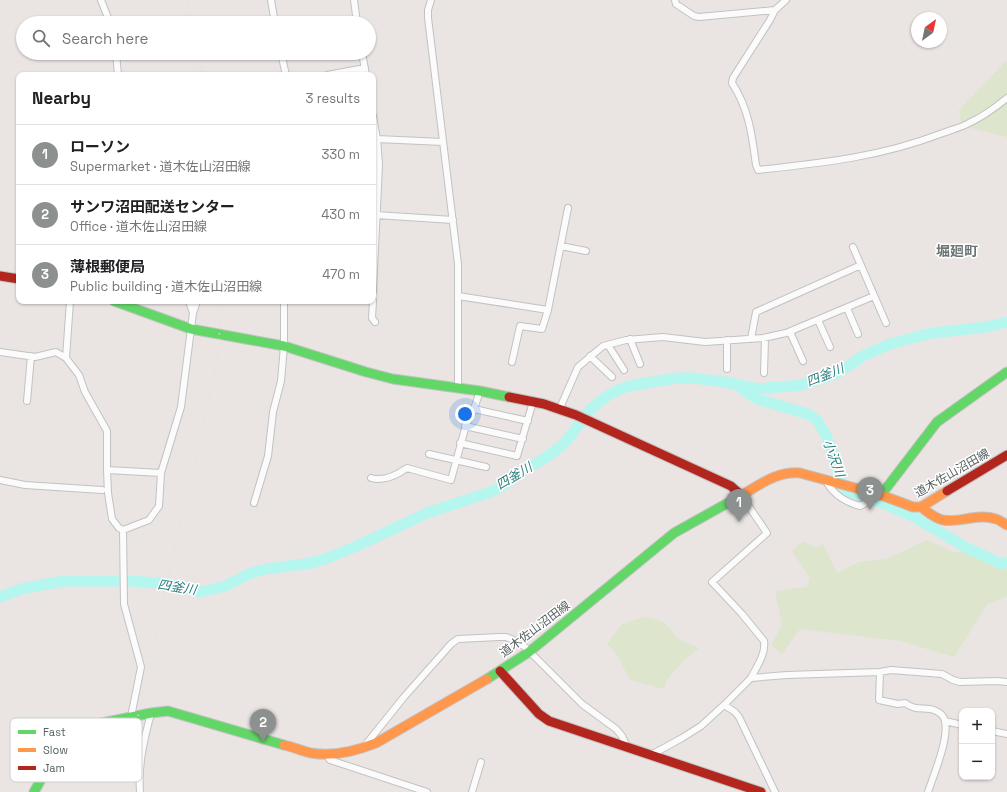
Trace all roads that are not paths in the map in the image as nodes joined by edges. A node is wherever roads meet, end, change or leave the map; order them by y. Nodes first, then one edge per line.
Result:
1 (101, 0) edge
2 (270, 0) edge
3 (354, 0) edge
4 (431, 0) edge
5 (675, 0) edge
6 (786, 0) edge
7 (775, 10) junction
8 (107, 16) edge
9 (273, 16) edge
10 (356, 16) edge
11 (117, 60) edge
12 (283, 60) edge
13 (363, 60) edge
14 (365, 68) junction
15 (118, 72) edge
16 (285, 72) edge
17 (343, 72) edge
18 (366, 72) edge
19 (1007, 98) edge
20 (376, 133) edge
21 (377, 139) junction
22 (443, 142) junction
23 (568, 208) dead end
24 (376, 215) joint
25 (453, 220) junction
26 (561, 246) junction
27 (853, 247) dead end
28 (586, 251) dead end
29 (861, 265) junction
30 (0, 276) edge
31 (16, 279) edge
32 (458, 296) junction
33 (874, 296) junction
34 (70, 304) edge
35 (122, 304) edge
36 (190, 304) edge
37 (196, 304) edge
38 (284, 304) edge
39 (373, 304) edge
40 (847, 308) junction
41 (548, 310) junction
42 (193, 313) junction
43 (818, 320) junction
44 (375, 322) dead end
45 (886, 323) dead end
46 (191, 329) junction
47 (790, 332) junction
48 (858, 334) dead end
49 (765, 338) junction
50 (751, 339) junction
51 (630, 340) junction
52 (727, 340) junction
53 (608, 344) junction
54 (284, 346) junction
55 (830, 348) dead end
56 (0, 352) edge
57 (31, 356) junction
58 (590, 356) junction
59 (66, 358) junction
60 (803, 361) dead end
61 (512, 362) dead end
62 (640, 364) dead end
63 (727, 369) dead end
64 (624, 370) dead end
65 (1007, 372) edge
66 (764, 373) dead end
67 (612, 377) dead end
68 (458, 388) junction
69 (480, 392) junction
70 (26, 401) dead end
71 (533, 402) junction
72 (474, 409) junction
73 (559, 410) junction
74 (528, 422) junction
75 (465, 426) junction
76 (523, 439) junction
77 (460, 443) junction
78 (429, 454) dead end
79 (1007, 455) edge
80 (456, 460) junction
81 (486, 467) dead end
82 (107, 470) junction
83 (161, 473) junction
84 (371, 478) dead end
85 (0, 480) edge
86 (825, 480) junction
87 (102, 490) dead end
88 (741, 495) junction
89 (880, 495) junction
90 (254, 503) dead end
91 (921, 507) junction
92 (1007, 525) edge
93 (124, 530) junction
94 (529, 652) junction
95 (500, 671) junction
96 (880, 672) junction
97 (751, 678) junction
98 (1007, 682) edge
99 (724, 705) junction
100 (151, 713) junction
101 (131, 717) junction
102 (126, 718) edge
103 (945, 720) junction
104 (959, 724) edge
105 (995, 732) edge
106 (1007, 734) edge
107 (627, 747) junction
108 (362, 749) junction
109 (142, 753) edge
110 (326, 754) junction
111 (651, 755) junction
112 (481, 762) dead end
113 (40, 782) edge
114 (139, 782) edge
115 (34, 792) edge
116 (140, 792) edge
117 (427, 792) edge
118 (472, 792) edge
119 (761, 792) edge
120 (775, 792) edge
121 (928, 792) edge

1 - 8 street
2 - 9 street
3 - 10 street
4 - 22 street
5 - 7 street
6 - 7 street
7 - 19 street
11 - 15 street
12 - 16 street
13 - 14 street
14 - 17 street
14 - 18 street
20 - 21 street
21 - 22 street
21 - 24 street
22 - 25 street
23 - 26 street
24 - 25 street
25 - 32 street
26 - 28 street
26 - 41 street
27 - 29 street
29 - 33 street
29 - 50 street
30 - 31 street
32 - 41 street
32 - 68 street
33 - 40 street
33 - 45 street
34 - 59 street
35 - 46 street
36 - 42 street
37 - 42 street
38 - 54 street
39 - 44 street
40 - 43 street
40 - 48 street
41 - 61 street
42 - 46 street
43 - 47 street
43 - 55 street
46 - 54 street
46 - 83 street
47 - 49 street
47 - 60 street
49 - 50 street
49 - 66 street
50 - 52 street
51 - 52 street
51 - 53 street
51 - 62 street
52 - 63 street
53 - 58 street
53 - 64 street
54 - 68 street
54 - 90 street
56 - 57 street
57 - 59 street
57 - 70 street
58 - 67 street
58 - 73 street
59 - 82 street
65 - 89 street
68 - 69 street
69 - 71 street
69 - 72 street
71 - 73 street
71 - 74 street
72 - 74 street
72 - 75 street
73 - 88 street
74 - 76 street
75 - 76 street
75 - 77 street
76 - 77 street
77 - 80 street
78 - 80 street
79 - 91 street, 道木佐山沼田線
80 - 81 street
80 - 84 street
82 - 83 street
82 - 93 street
83 - 93 street
85 - 87 street
86 - 88 street, 道木佐山沼田線
86 - 89 street, 道木佐山沼田線
86 - 89 street
88 - 94 street, 道木佐山沼田線
88 - 97 street
89 - 91 street, 道木佐山沼田線
91 - 92 street
93 - 101 street
94 - 95 street, 道木佐山沼田線
94 - 107 street
94 - 108 street
95 - 107 street
95 - 108 street, 道木佐山沼田線
96 - 97 street
96 - 98 street
96 - 103 street
97 - 99 street
99 - 111 street
99 - 120 street
100 - 101 street, 道木佐山沼田線
100 - 109 street
100 - 110 street, 道木佐山沼田線
101 - 102 street, 道木佐山沼田線
103 - 104 street
103 - 121 street
105 - 106 street
107 - 111 street
108 - 110 street, 道木佐山沼田線
110 - 117 street
111 - 119 street
112 - 118 street
113 - 115 street, 道木佐山沼田線
114 - 116 street

